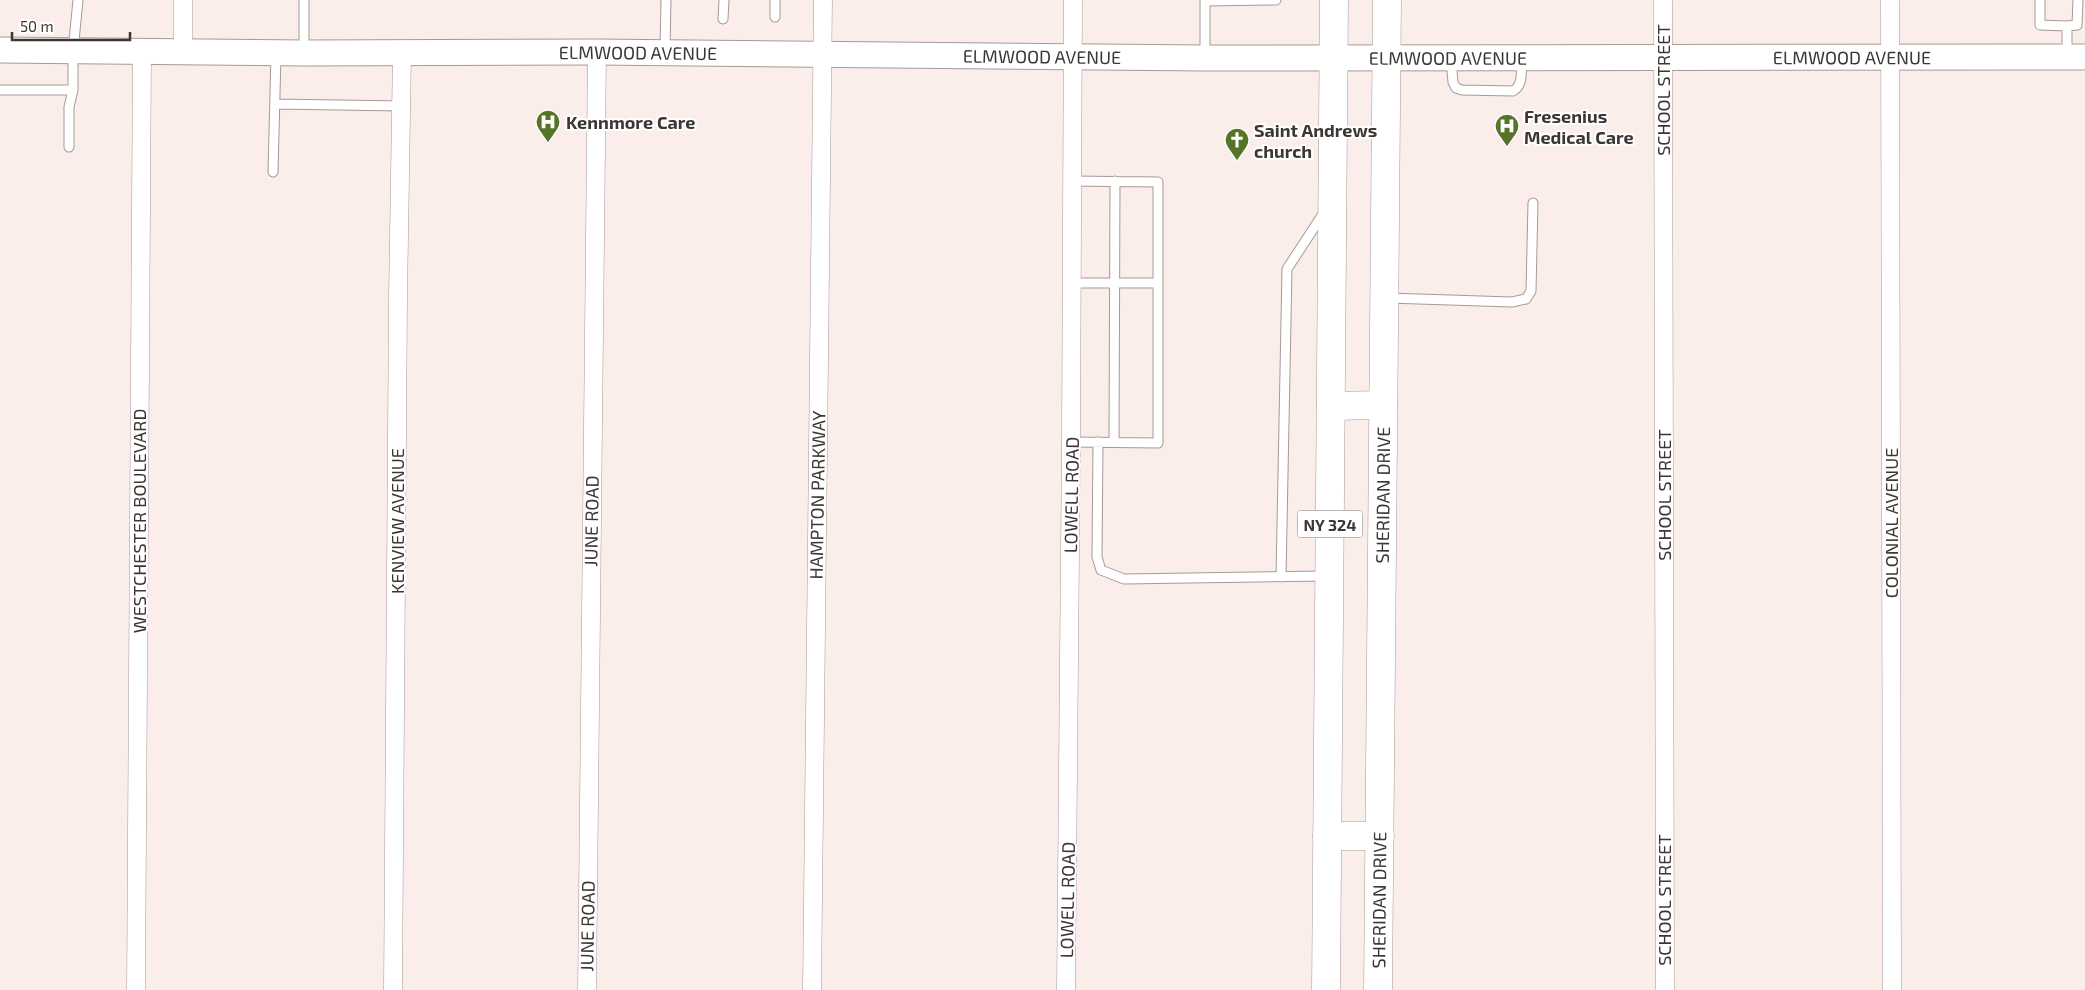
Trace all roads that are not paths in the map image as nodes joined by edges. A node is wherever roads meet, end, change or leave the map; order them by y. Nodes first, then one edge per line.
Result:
1 (78, 0) edge
2 (304, 0) edge
3 (666, 0) edge
4 (724, 0) edge
5 (775, 0) edge
6 (823, 0) edge
7 (1073, 0) edge
8 (1276, 0) edge
9 (1334, 0) edge
10 (1387, 0) edge
11 (1663, 0) edge
12 (1890, 0) edge
13 (2040, 0) edge
14 (2078, 0) edge
15 (181, 1) edge
16 (774, 17) dead end
17 (723, 19) dead end
18 (2067, 26) junction
19 (0, 50) edge
20 (73, 51) junction
21 (142, 51) junction
22 (184, 52) junction
23 (597, 52) junction
24 (276, 53) junction
25 (304, 53) junction
26 (402, 53) junction
27 (665, 53) junction
28 (822, 55) junction
29 (1073, 57) junction
30 (1663, 57) junction
31 (1890, 57) junction
32 (2076, 57) edge
33 (1205, 58) junction
34 (1334, 58) junction
35 (1386, 58) junction
36 (1451, 58) junction
37 (1521, 59) junction
38 (0, 90) edge
39 (73, 90) junction
40 (275, 104) junction
41 (401, 106) junction
42 (69, 147) dead end
43 (274, 172) dead end
44 (1072, 181) junction
45 (1115, 181) junction
46 (1333, 199) junction
47 (1533, 203) dead end
48 (1072, 283) junction
49 (1115, 283) junction
50 (1158, 283) junction
51 (1384, 298) junction
52 (1383, 405) junction
53 (1331, 406) junction
54 (1072, 442) junction
55 (1098, 442) junction
56 (1114, 442) junction
57 (1329, 576) junction
58 (1281, 577) junction
59 (1327, 836) junction
60 (1380, 836) junction
61 (136, 990) edge
62 (393, 990) edge
63 (587, 990) edge
64 (812, 990) edge
65 (1066, 990) edge
66 (1326, 990) edge
67 (1378, 990) edge
68 (1664, 990) edge
69 (1892, 990) edge

1 - 20 lane
2 - 25 lane
3 - 27 lane
4 - 17 lane
5 - 16 lane
6 - 28 street, HAMPTON PARKWAY
7 - 29 street, LOWELL ROAD
8 - 33 lane
9 - 34 main road, NY 324
10 - 35 main road, SHERIDAN DRIVE / NY 324
11 - 30 street, SCHOOL STREET
12 - 31 street, COLONIAL AVENUE
13 - 18 lane
14 - 18 lane
15 - 22 street
18 - 32 lane
19 - 20 street, ELMWOOD AVENUE
20 - 21 street, ELMWOOD AVENUE
20 - 39 lane
21 - 22 street, ELMWOOD AVENUE
21 - 61 street, WESTCHESTER BOULEVARD
22 - 24 street, ELMWOOD AVENUE
23 - 26 street, ELMWOOD AVENUE
23 - 27 street, ELMWOOD AVENUE
23 - 63 street, JUNE ROAD
24 - 25 street, ELMWOOD AVENUE
24 - 40 lane
25 - 26 street, ELMWOOD AVENUE
26 - 41 street, KENVIEW AVENUE
27 - 28 street, ELMWOOD AVENUE
28 - 29 street, ELMWOOD AVENUE
28 - 64 street, HAMPTON PARKWAY
29 - 33 street, ELMWOOD AVENUE
29 - 44 street, LOWELL ROAD
30 - 31 street, ELMWOOD AVENUE
30 - 37 street, ELMWOOD AVENUE
30 - 68 street, SCHOOL STREET
31 - 32 street, ELMWOOD AVENUE
31 - 69 street, COLONIAL AVENUE
33 - 34 street, ELMWOOD AVENUE
34 - 35 street, ELMWOOD AVENUE
34 - 46 main road, NY 324
35 - 36 street, ELMWOOD AVENUE
35 - 51 main road, SHERIDAN DRIVE / NY 324
36 - 37 street, ELMWOOD AVENUE
36 - 37 lane
38 - 39 lane
39 - 42 lane
40 - 41 lane
40 - 43 lane
41 - 62 street, KENVIEW AVENUE
44 - 45 lane
44 - 48 street, LOWELL ROAD
45 - 49 lane
45 - 50 lane
46 - 53 main road, NY 324
46 - 58 lane
47 - 51 lane
48 - 49 lane
48 - 54 street, LOWELL ROAD
49 - 50 lane
49 - 56 lane
50 - 56 lane
51 - 52 main road, SHERIDAN DRIVE / NY 324
52 - 53 main road
52 - 60 main road, SHERIDAN DRIVE / NY 324
53 - 57 main road, NY 324
54 - 55 lane
54 - 65 street, LOWELL ROAD
55 - 56 lane
55 - 58 lane
57 - 58 lane
57 - 59 main road, NY 324
59 - 60 main road
59 - 66 main road, NY 324
60 - 67 main road, SHERIDAN DRIVE / NY 324

